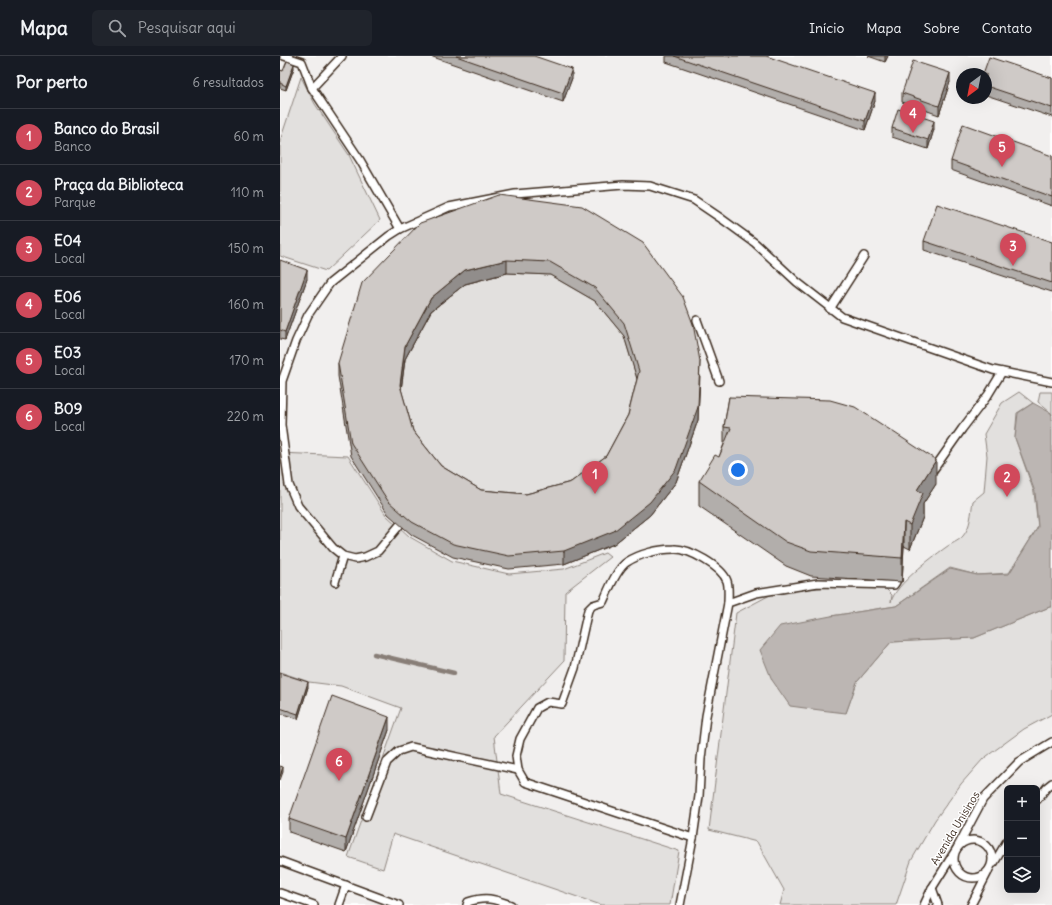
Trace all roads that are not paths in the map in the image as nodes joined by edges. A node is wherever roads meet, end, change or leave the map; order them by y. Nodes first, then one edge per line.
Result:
1 (284, 56) edge
2 (342, 56) edge
3 (312, 88) junction
4 (400, 229) junction
5 (864, 256) dead end
6 (830, 308) junction
7 (697, 320) dead end
8 (1002, 372) junction
9 (719, 381) dead end
10 (1052, 382) edge
11 (928, 478) edge
12 (403, 521) edge
13 (343, 556) junction
14 (898, 568) edge
15 (335, 582) dead end
16 (728, 603) junction
17 (1052, 742) edge
18 (518, 770) junction
19 (1052, 783) edge
20 (1040, 796) edge
21 (366, 817) dead end
22 (693, 838) junction
23 (1004, 846) edge
24 (957, 848) junction
25 (280, 861) edge
26 (990, 869) junction
27 (346, 885) junction
28 (932, 888) junction
29 (280, 893) edge
30 (973, 904) edge
31 (314, 905) edge
32 (339, 905) edge
33 (399, 905) edge
34 (467, 905) edge
35 (511, 905) edge
36 (680, 905) edge
37 (924, 905) edge
38 (938, 905) edge

1 - 3 lane
2 - 3 lane
3 - 4 lane
4 - 6 lane
4 - 13 lane
5 - 6 lane
6 - 8 lane
7 - 9 lane
8 - 10 lane
8 - 11 lane
12 - 13 lane
13 - 15 lane
14 - 16 lane
16 - 18 lane
16 - 22 lane
17 - 24 lane, Avenida Unisinos
18 - 21 lane
18 - 22 lane
19 - 20 lane
22 - 36 lane
23 - 26 lane
24 - 26 lane
24 - 26 lane
24 - 28 lane, Avenida Unisinos
25 - 27 lane
26 - 30 lane
27 - 32 lane
27 - 33 lane
28 - 37 lane, Avenida Unisinos
28 - 38 lane
29 - 31 lane
34 - 35 lane

